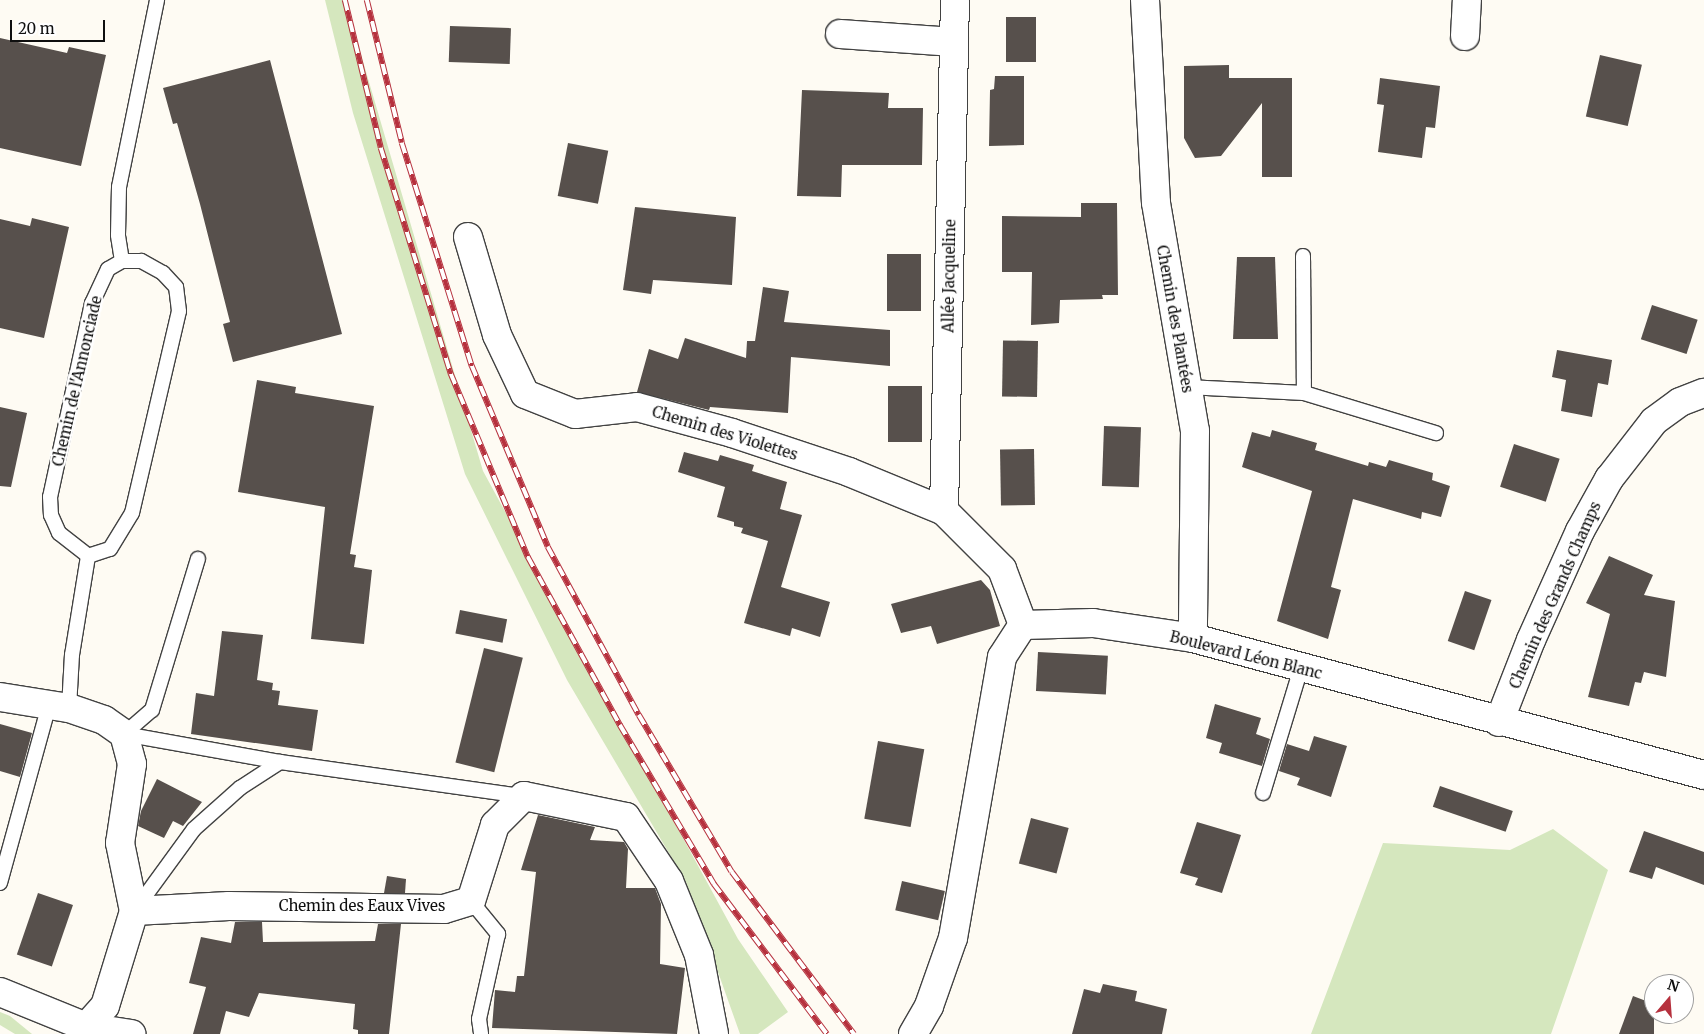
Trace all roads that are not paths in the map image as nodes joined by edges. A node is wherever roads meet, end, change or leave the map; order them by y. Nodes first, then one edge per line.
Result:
1 (157, 0) edge
2 (954, 0) edge
3 (1145, 0) edge
4 (1467, 0) edge
5 (840, 34) dead end
6 (1465, 36) dead end
7 (954, 42) junction
8 (468, 237) dead end
9 (1303, 256) dead end
10 (122, 261) junction
11 (1187, 387) junction
12 (1704, 392) edge
13 (1304, 394) junction
14 (1436, 433) dead end
15 (944, 511) junction
16 (88, 556) junction
17 (198, 559) dead end
18 (1022, 625) junction
19 (1193, 638) junction
20 (1301, 668) junction
21 (0, 697) edge
22 (59, 707) junction
23 (1499, 722) junction
24 (124, 734) junction
25 (280, 762) junction
26 (1704, 775) edge
27 (1263, 793) dead end
28 (524, 796) junction
29 (0, 883) edge
30 (471, 901) junction
31 (134, 911) junction
32 (0, 992) edge
33 (87, 1031) edge
34 (131, 1034) edge
35 (481, 1034) edge
36 (714, 1034) edge
37 (913, 1034) edge

1 - 10 lane
2 - 7 street, Allée Jacqueline
3 - 11 street, Chemin des Plantées
4 - 6 street
5 - 7 street
7 - 15 street, Allée Jacqueline
8 - 15 street, Chemin des Violettes
9 - 13 lane
10 - 16 lane, Chemin de l'Annonciade
10 - 16 lane
11 - 13 lane
11 - 19 street, Chemin des Plantées
12 - 23 street, Chemin des Grands Champs
13 - 14 lane
15 - 18 street, Chemin des Violettes
16 - 22 lane
17 - 24 lane
18 - 19 street, Boulevard Léon Blanc
18 - 37 street
19 - 20 street, Boulevard Léon Blanc
20 - 23 street, Boulevard Léon Blanc
20 - 27 lane
21 - 22 street
22 - 24 street
22 - 29 lane
23 - 26 street, Boulevard Léon Blanc
24 - 25 lane
24 - 31 street
25 - 28 lane
25 - 31 lane
28 - 30 street
28 - 36 street
30 - 31 street, Chemin des Eaux Vives
30 - 35 lane
31 - 33 street
32 - 33 street
33 - 34 street

